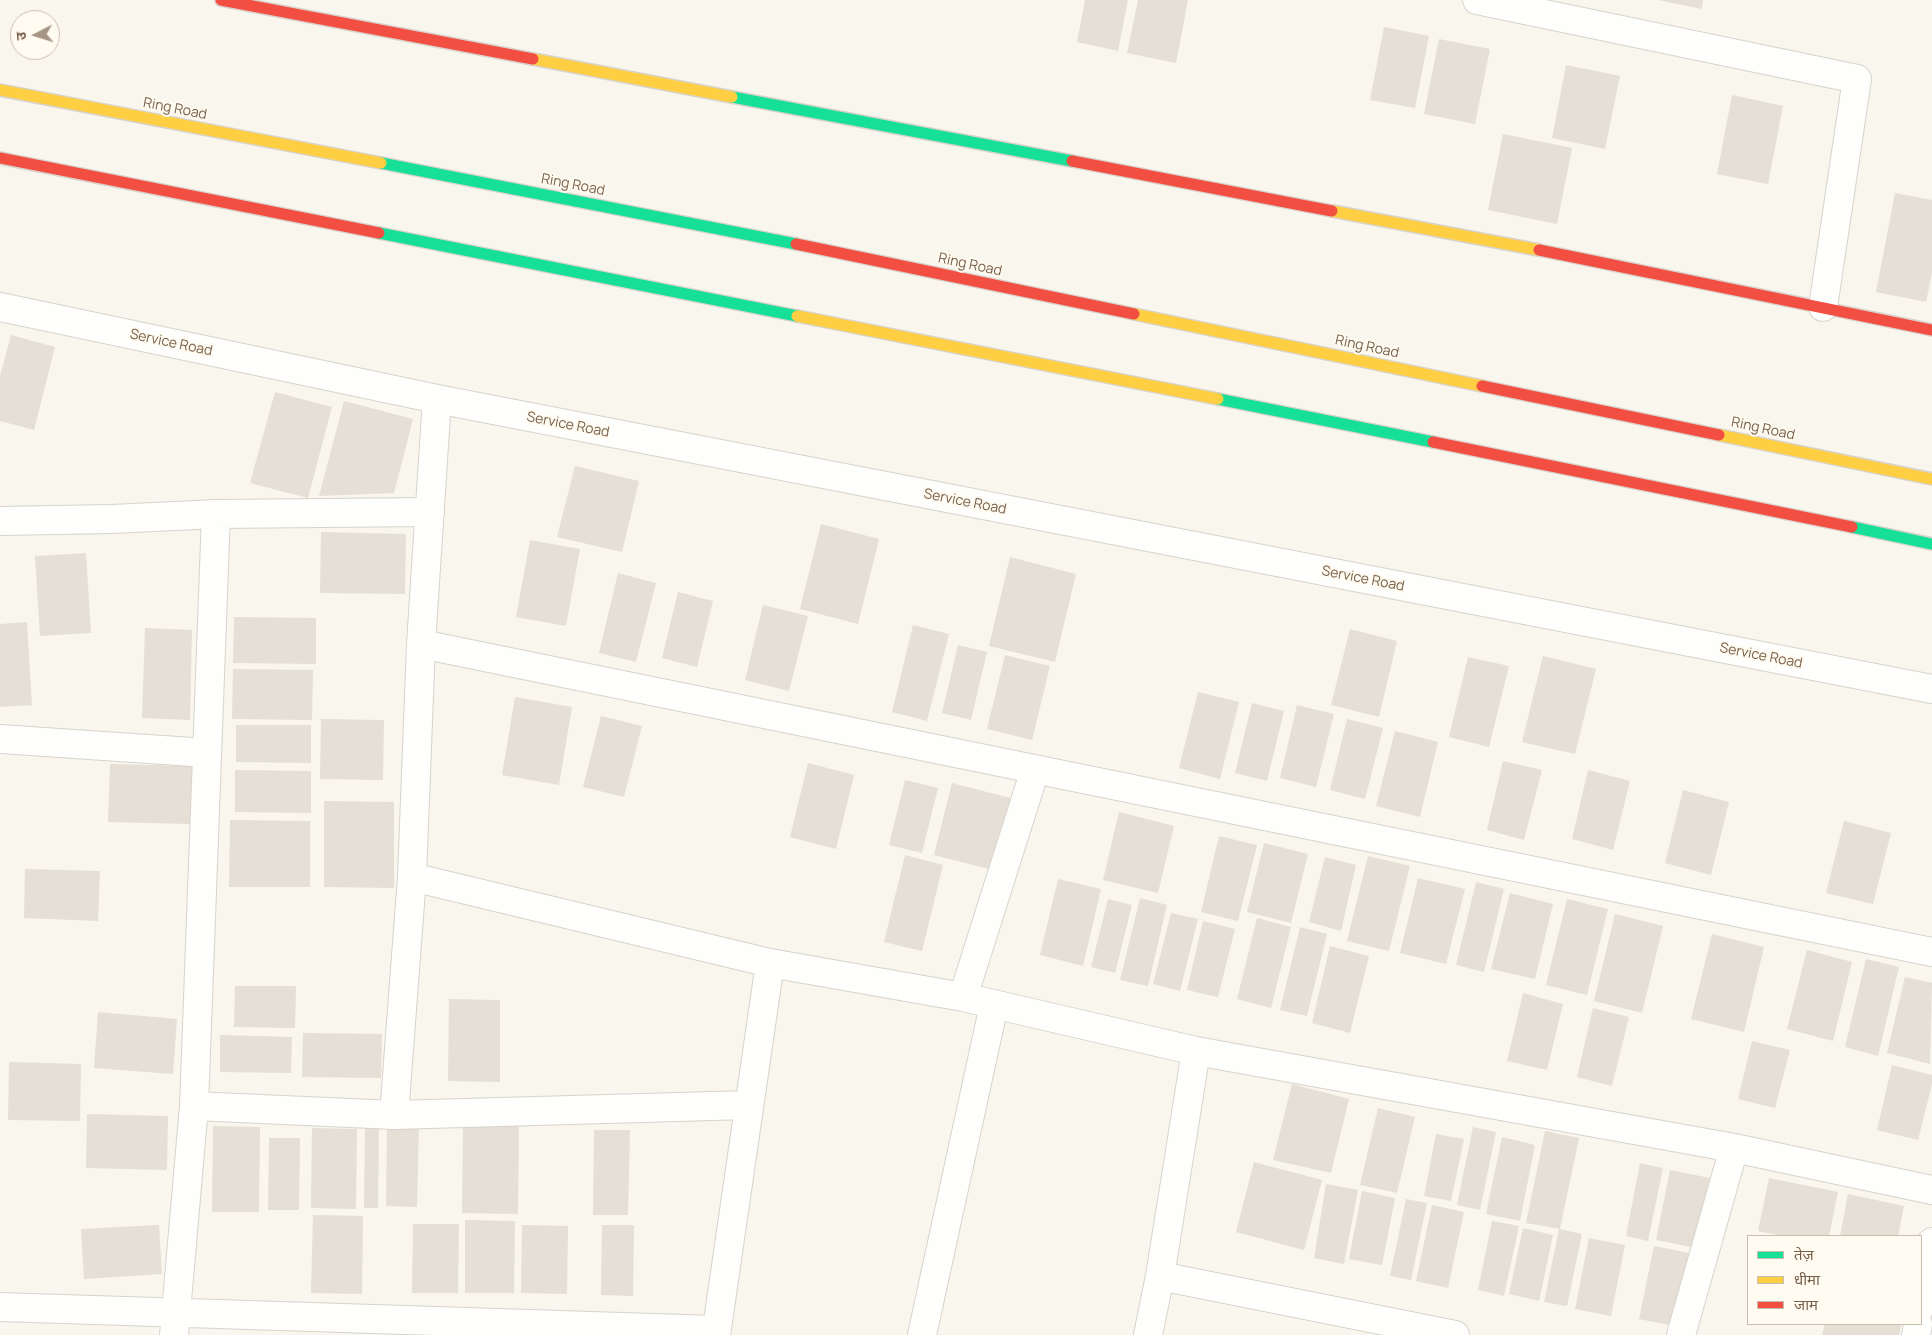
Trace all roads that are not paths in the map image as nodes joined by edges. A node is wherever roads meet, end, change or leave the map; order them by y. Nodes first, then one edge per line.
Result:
1 (221, 0) edge
2 (1477, 0) edge
3 (0, 90) edge
4 (0, 158) edge
5 (0, 307) edge
6 (1823, 307) junction
7 (1932, 330) edge
8 (437, 399) junction
9 (1932, 479) edge
10 (430, 512) junction
11 (216, 514) junction
12 (0, 521) edge
13 (1932, 544) edge
14 (421, 644) junction
15 (1932, 689) edge
16 (0, 739) edge
17 (207, 753) junction
18 (1035, 770) junction
19 (412, 877) junction
20 (1932, 952) edge
21 (770, 963) junction
22 (963, 997) junction
23 (994, 1006) junction
24 (1196, 1051) junction
25 (748, 1105) junction
26 (194, 1106) junction
27 (394, 1115) junction
28 (1734, 1148) junction
29 (1932, 1190) edge
30 (1932, 1242) edge
31 (1160, 1276) junction
32 (1922, 1300) edge
33 (0, 1307) edge
34 (174, 1324) edge
35 (716, 1332) edge
36 (922, 1335) edge
37 (1148, 1335) edge
38 (1455, 1335) edge
39 (1682, 1335) edge

1 - 6 main road
2 - 6 street
3 - 9 main road, Ring Road
4 - 13 main road
5 - 8 street, Service Road
6 - 7 main road
8 - 10 street
8 - 15 street, Service Road
10 - 11 street
10 - 14 street
11 - 12 street
11 - 17 street
14 - 18 street
14 - 19 street
16 - 17 street
17 - 26 street
18 - 20 street
18 - 22 street
19 - 21 street
19 - 27 street
21 - 22 street
21 - 25 street
22 - 23 street
23 - 24 street
23 - 36 street
24 - 28 street
24 - 31 street
25 - 27 street
25 - 35 street
26 - 27 street
26 - 34 street
28 - 29 street
28 - 39 street
30 - 32 street
31 - 37 street
31 - 38 street
33 - 34 street
34 - 35 street

